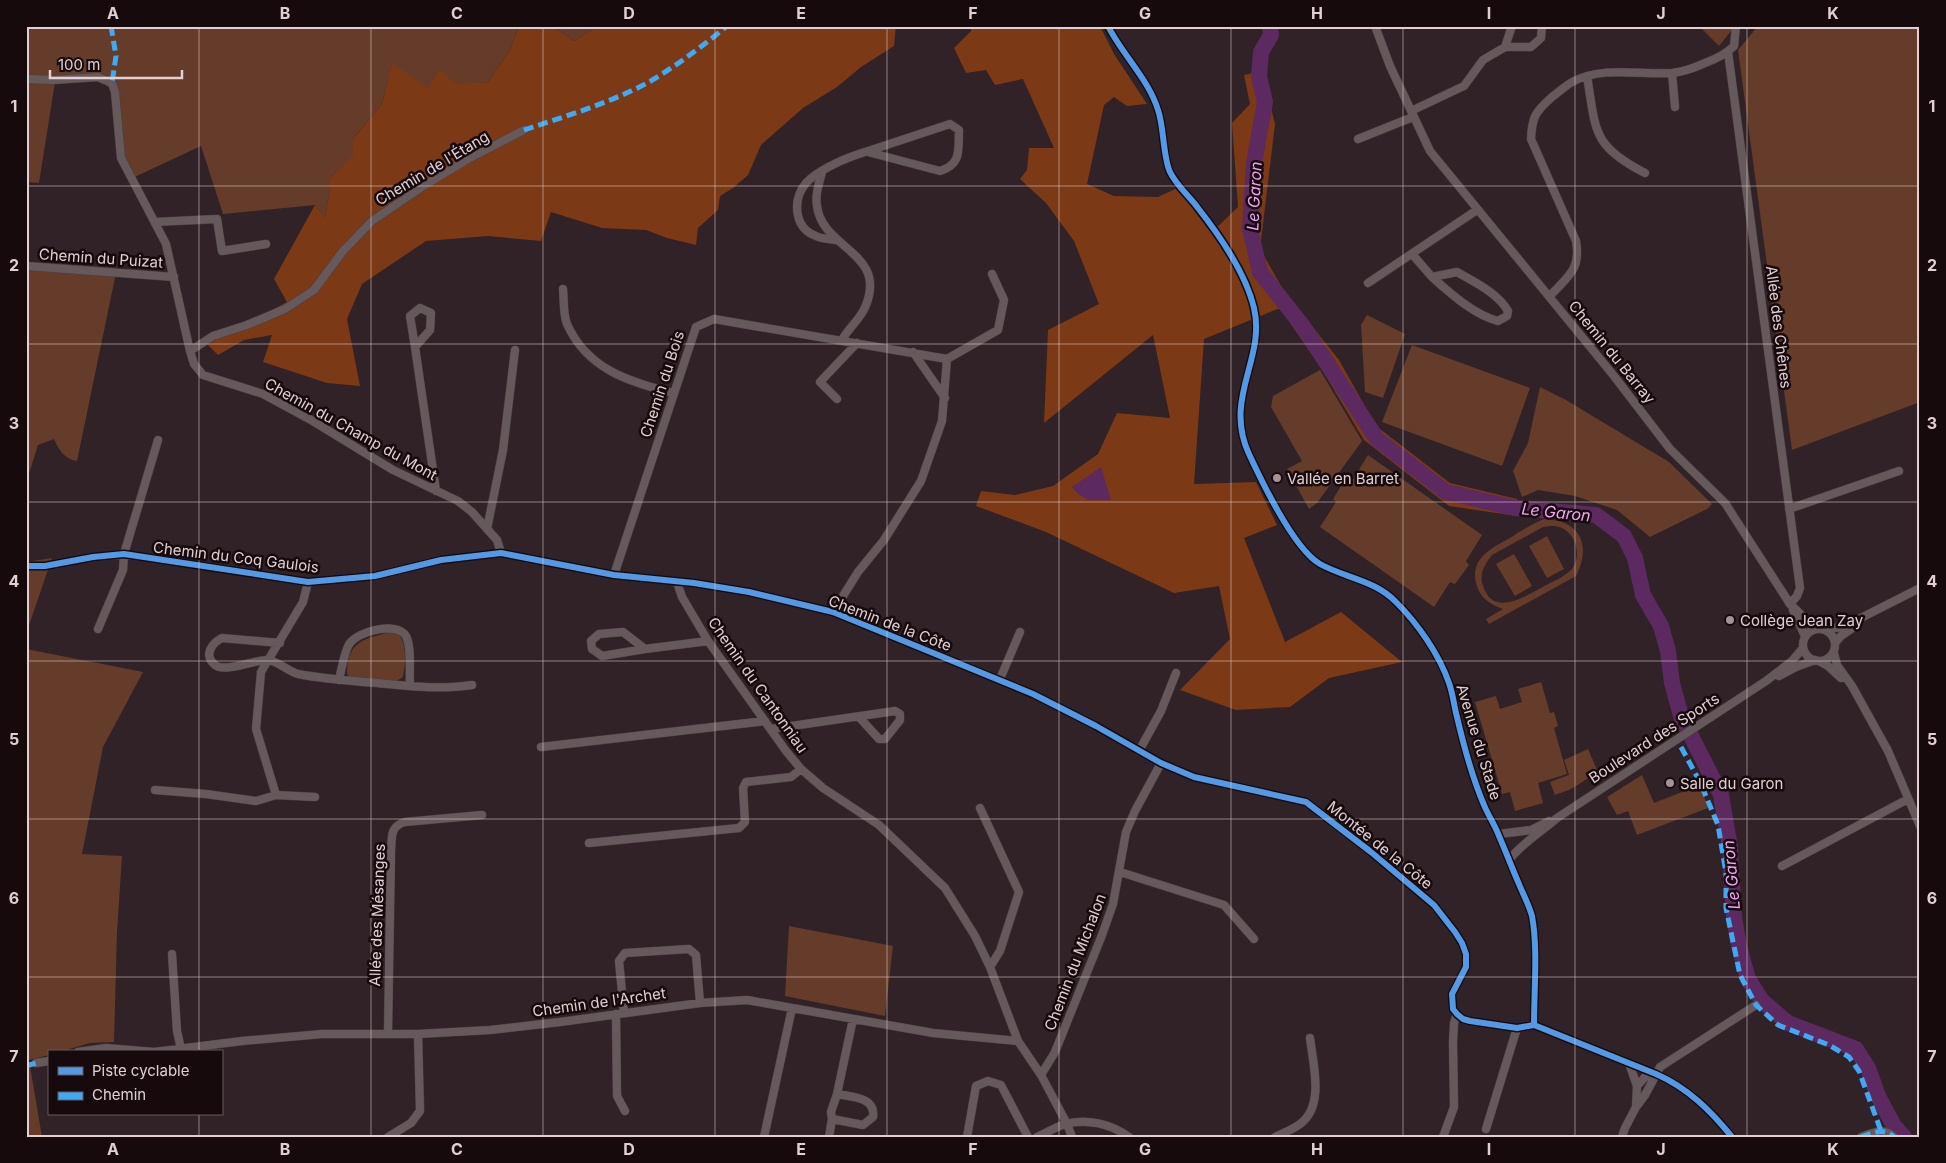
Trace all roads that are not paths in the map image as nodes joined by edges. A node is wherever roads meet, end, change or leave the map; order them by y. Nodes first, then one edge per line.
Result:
1 (1108, 26) edge
2 (1375, 26) edge
3 (1512, 26) edge
4 (1542, 26) edge
5 (1736, 26) edge
6 (1505, 47) junction
7 (1728, 52) junction
8 (1672, 73) junction
9 (1587, 76) junction
10 (26, 79) edge
11 (1676, 107) dead end
12 (1412, 114) junction
13 (524, 130) dead end
14 (1358, 139) dead end
15 (868, 152) junction
16 (822, 172) junction
17 (1645, 173) dead end
18 (1477, 210) junction
19 (155, 222) junction
20 (835, 240) junction
21 (266, 244) dead end
22 (1412, 254) junction
23 (26, 266) edge
24 (992, 274) dead end
25 (174, 277) junction
26 (1432, 277) junction
27 (1368, 283) dead end
28 (563, 289) dead end
29 (1550, 296) junction
30 (842, 340) junction
31 (857, 343) junction
32 (415, 347) junction
33 (515, 350) dead end
34 (190, 351) junction
35 (913, 352) junction
36 (947, 359) junction
37 (673, 393) junction
38 (946, 398) junction
39 (836, 400) dead end
40 (158, 440) dead end
41 (1899, 471) dead end
42 (436, 491) junction
43 (1789, 509) junction
44 (487, 529) junction
45 (501, 553) junction
46 (124, 554) junction
47 (26, 566) edge
48 (614, 575) junction
49 (308, 582) junction
50 (677, 582) junction
51 (1920, 588) edge
52 (1790, 604) junction
53 (1886, 606) junction
54 (833, 612) junction
55 (98, 629) dead end
56 (1820, 629) junction
57 (1020, 632) dead end
58 (1805, 636) junction
59 (708, 641) junction
60 (280, 643) junction
61 (1835, 643) junction
62 (1803, 648) junction
63 (645, 649) junction
64 (1834, 652) junction
65 (268, 659) junction
66 (1817, 661) junction
67 (1176, 674) dead end
68 (1000, 679) junction
69 (339, 680) junction
70 (1766, 681) junction
71 (472, 685) dead end
72 (410, 686) junction
73 (1860, 701) junction
74 (859, 717) junction
75 (765, 722) junction
76 (771, 729) junction
77 (540, 747) dead end
78 (1139, 752) junction
79 (1161, 763) junction
80 (802, 769) junction
81 (155, 790) dead end
82 (276, 795) junction
83 (315, 797) dead end
84 (1908, 799) junction
85 (980, 808) dead end
86 (482, 815) dead end
87 (1557, 818) junction
88 (1920, 826) edge
89 (1499, 834) junction
90 (589, 843) dead end
91 (1509, 860) junction
92 (1782, 866) dead end
93 (1120, 872) junction
94 (1254, 940) dead end
95 (172, 954) dead end
96 (990, 967) junction
97 (700, 1003) junction
98 (1756, 1005) dead end
99 (792, 1008) junction
100 (620, 1014) junction
101 (1458, 1014) junction
102 (853, 1019) junction
103 (1534, 1025) junction
104 (1517, 1028) junction
105 (388, 1033) junction
106 (418, 1034) junction
107 (1310, 1038) dead end
108 (1018, 1041) junction
109 (181, 1049) junction
110 (92, 1050) edge
111 (130, 1050) edge
112 (172, 1050) edge
113 (48, 1060) edge
114 (1629, 1063) junction
115 (36, 1064) dead end
116 (1656, 1074) junction
117 (1041, 1075) junction
118 (1638, 1086) junction
119 (837, 1094) junction
120 (1636, 1107) junction
121 (625, 1112) dead end
122 (832, 1119) junction
123 (1067, 1124) junction
124 (1486, 1129) dead end
125 (388, 1137) edge
126 (764, 1137) edge
127 (829, 1137) edge
128 (968, 1137) edge
129 (1028, 1137) edge
130 (1037, 1137) edge
131 (1072, 1137) edge
132 (1129, 1137) edge
133 (1275, 1137) edge
134 (1443, 1137) edge
135 (1622, 1137) edge
136 (1732, 1137) edge
137 (1861, 1137) edge
138 (1894, 1137) edge

1 - 89 street, Avenue du Stade
2 - 12 street, Chemin du Barray
3 - 6 street
4 - 6 street
5 - 7 street
6 - 12 street
7 - 8 street
7 - 43 street, Allée des Chênes
8 - 9 street
8 - 11 street
9 - 17 street
9 - 29 street
10 - 19 street, Chemin du Champ du Mont
12 - 14 street
12 - 18 street, Chemin du Barray
13 - 34 street, Chemin de l'Étang
15 - 15 street
15 - 16 street
16 - 20 street
16 - 20 street
18 - 22 street
18 - 29 street, Chemin du Barray
19 - 21 street
19 - 25 street, Chemin du Champ du Mont
20 - 30 street
22 - 26 street
22 - 27 street
23 - 25 street, Chemin du Puizat
24 - 36 street
25 - 34 street, Chemin du Champ du Mont
26 - 26 street
28 - 37 street
29 - 52 street, Chemin du Barray
30 - 31 street, Chemin du Bois
30 - 37 street, Chemin du Bois
31 - 35 street, Chemin du Bois
31 - 39 street
32 - 32 street
32 - 42 street
33 - 44 street
34 - 42 street, Chemin du Champ du Mont
35 - 36 street, Chemin du Bois
35 - 38 street
36 - 38 street
37 - 48 street, Chemin du Bois
38 - 54 street
40 - 46 street
41 - 43 street
42 - 44 street, Chemin du Champ du Mont
43 - 52 street, Allée des Chênes
44 - 45 street, Chemin du Champ du Mont
45 - 48 street, Chemin de la Côte
45 - 49 street, Chemin du Coq Gaulois
46 - 47 street, Chemin du Coq Gaulois
46 - 49 street, Chemin du Coq Gaulois
46 - 55 street
48 - 50 street, Chemin de la Côte
49 - 60 street
50 - 54 street, Chemin de la Côte
50 - 59 street, Chemin du Cantonniau
51 - 53 street
52 - 56 street, Chemin du Barray
52 - 58 street, Chemin du Barray
53 - 56 street
53 - 61 street
54 - 68 street, Chemin de la Côte
56 - 58 street
56 - 61 street
57 - 68 street
58 - 62 street
59 - 63 street
59 - 75 street, Chemin du Cantonniau
60 - 65 street
60 - 65 street
61 - 64 street
62 - 66 street
62 - 70 street, Boulevard des Sports
63 - 63 street
64 - 66 street
64 - 73 street
65 - 69 street
65 - 82 street
66 - 70 street, Boulevard des Sports
66 - 73 street
67 - 78 street
68 - 78 street, Chemin de la Côte
69 - 72 street
69 - 72 street
70 - 87 street, Boulevard des Sports
71 - 72 street
73 - 84 street
74 - 74 street
74 - 76 street
75 - 76 street, Chemin du Cantonniau
75 - 77 street
76 - 80 street, Chemin du Cantonniau
78 - 79 street, Chemin de la Côte
79 - 93 street, Chemin du Michalon
79 - 101 street, Montée de la Côte
80 - 90 street
80 - 96 street, Chemin du Cantonniau
81 - 82 street
82 - 83 street
84 - 88 street
84 - 92 street
85 - 96 street
86 - 105 street, Allée des Mésanges
87 - 89 street, Boulevard des Sports
87 - 91 street, Boulevard des Sports
89 - 91 street, Avenue du Stade
91 - 103 street, Avenue du Stade
93 - 94 street
93 - 117 street, Chemin du Michalon
95 - 109 street
96 - 108 street, Chemin du Cantonniau
97 - 99 street, Chemin de l'Archet
97 - 100 street, Chemin de l'Archet
97 - 100 street
98 - 116 street
99 - 102 street, Chemin de l'Archet
99 - 126 street
100 - 106 street, Chemin de l'Archet
100 - 121 street
101 - 104 street
101 - 134 street
102 - 108 street, Chemin de l'Archet
102 - 119 street
103 - 104 street
103 - 114 street
104 - 124 street
105 - 106 street, Chemin de l'Archet
105 - 109 street, Chemin de l'Archet
106 - 125 street
107 - 133 street
108 - 117 street, Chemin du Cantonniau
109 - 112 street, Chemin de l'Archet
110 - 111 street, Chemin de l'Archet
113 - 115 street
114 - 116 street
114 - 118 street
116 - 118 street
116 - 120 street
116 - 136 street
117 - 123 street
118 - 120 street
119 - 122 street
119 - 122 street
120 - 135 street
122 - 127 street
123 - 130 street
123 - 131 street
123 - 132 street
128 - 129 street
137 - 138 street

